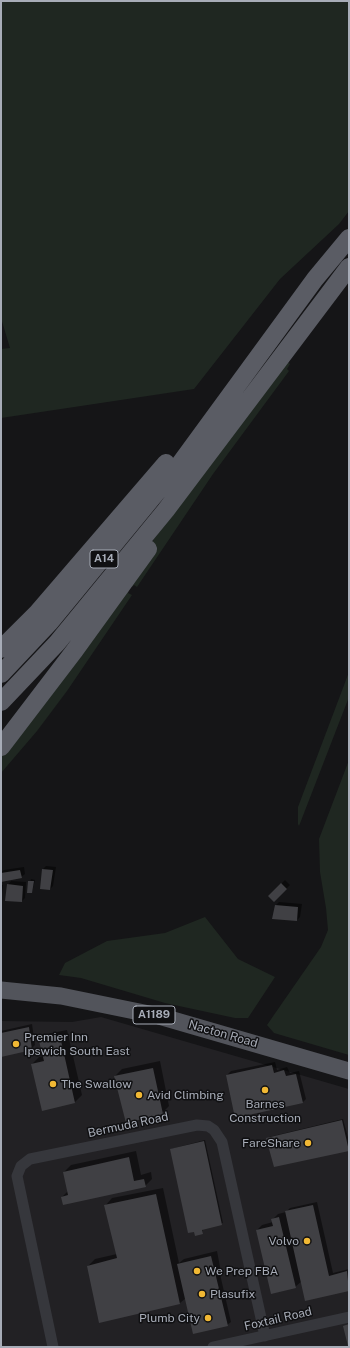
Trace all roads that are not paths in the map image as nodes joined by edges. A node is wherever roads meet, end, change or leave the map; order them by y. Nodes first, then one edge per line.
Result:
1 (349, 238) edge
2 (349, 267) edge
3 (199, 437) junction
4 (166, 510) junction
5 (1, 649) edge
6 (1, 674) edge
7 (1, 702) edge
8 (1, 748) edge
9 (1, 990) edge
10 (349, 1070) edge
11 (349, 1317) edge
12 (265, 1336) junction
13 (53, 1347) edge
14 (213, 1347) edge

1 - 3 highway, A14
2 - 4 highway, A14
3 - 5 highway, A14
3 - 6 highway, A14
4 - 7 highway, A14
4 - 8 highway, A14
9 - 10 main road, Nacton Road / A1189
11 - 12 street, Foxtail Road
12 - 13 street, Bermuda Road
12 - 14 street, Foxtail Road

